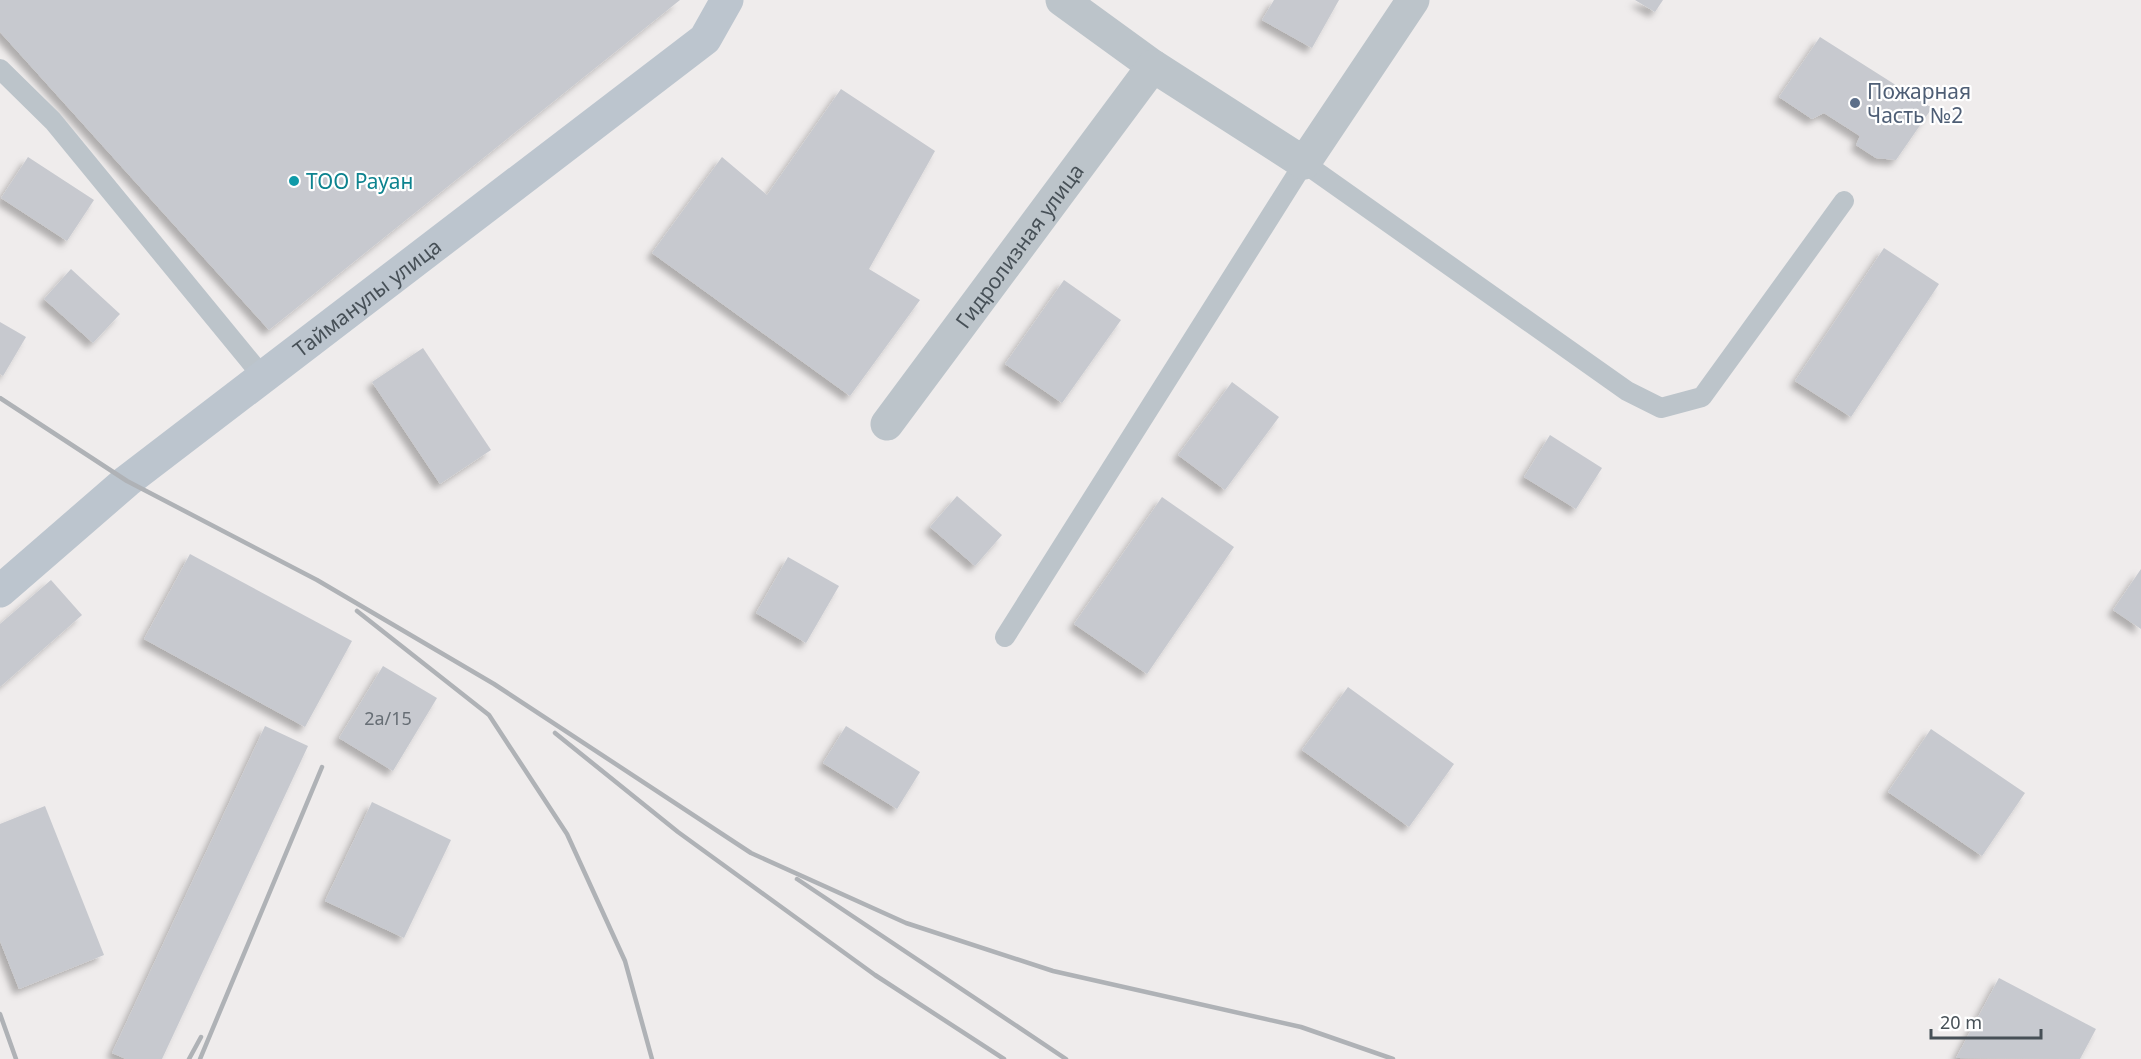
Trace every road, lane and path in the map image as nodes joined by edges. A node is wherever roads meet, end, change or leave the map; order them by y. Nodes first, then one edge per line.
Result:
1 (727, 0) edge
2 (1062, 0) edge
3 (1413, 0) edge
4 (1153, 66) junction
5 (0, 69) edge
6 (1304, 163) junction
7 (1844, 201) dead end
8 (263, 377) junction
9 (887, 424) dead end
10 (0, 591) edge
11 (1005, 636) dead end

1 - 8 street, Тайманулы улица
2 - 4 street
3 - 6 street
4 - 6 street
4 - 9 street, Гидролизная улица
5 - 8 lane
6 - 7 lane
6 - 11 lane
8 - 10 street, Тайманулы улица

